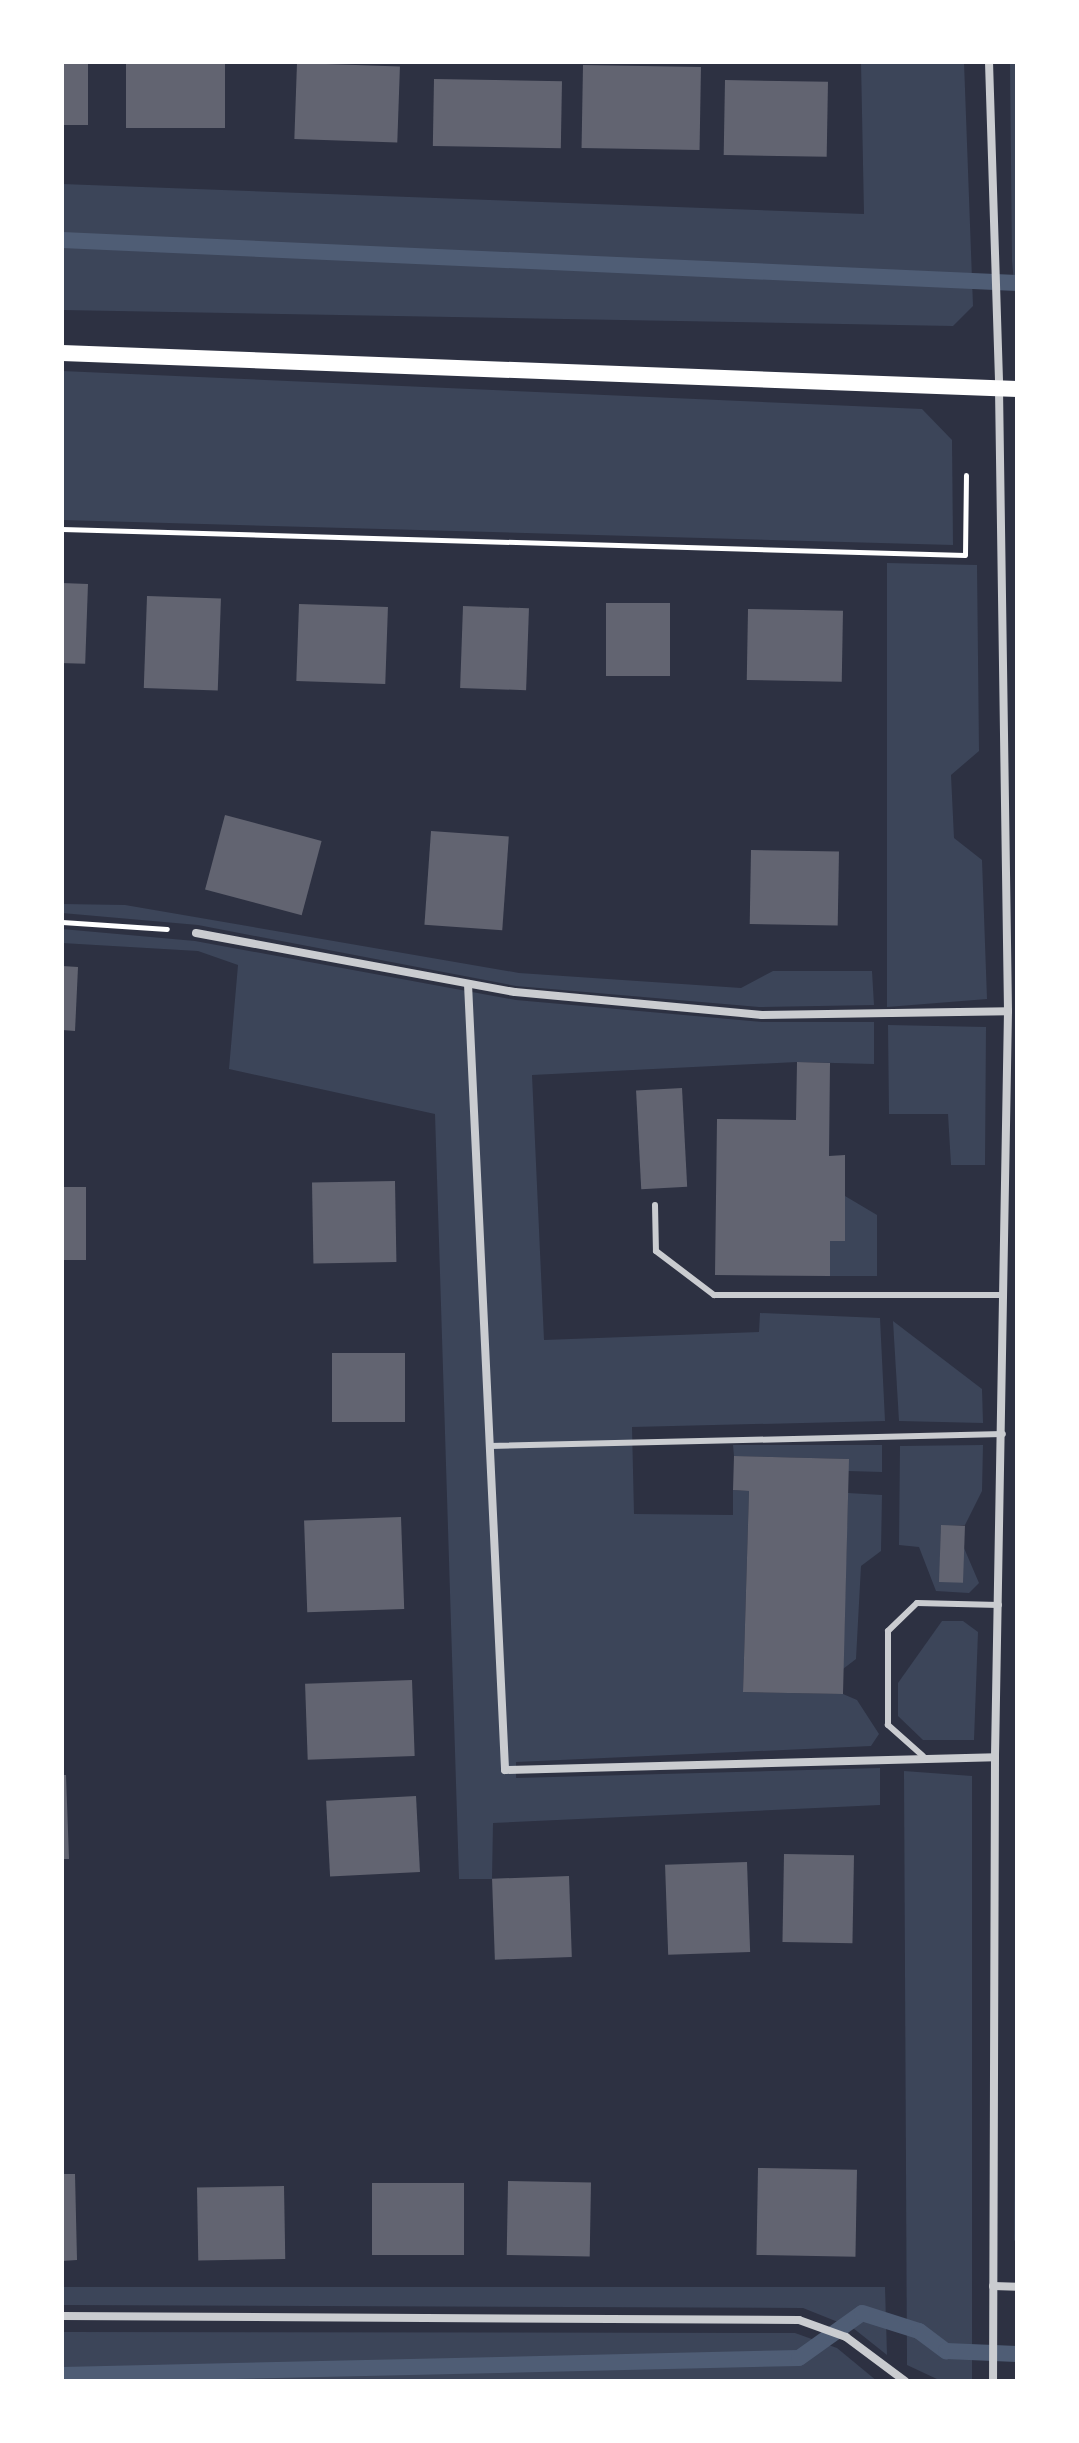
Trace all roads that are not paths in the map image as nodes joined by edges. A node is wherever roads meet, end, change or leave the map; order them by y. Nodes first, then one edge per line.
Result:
1 (989, 62) edge
2 (62, 353) edge
3 (999, 389) junction
4 (1017, 389) edge
5 (196, 933) road end
6 (468, 984) junction
7 (1008, 1011) junction
8 (655, 1205) dead end
9 (1005, 1295) junction
10 (1003, 1434) junction
11 (490, 1446) junction
12 (999, 1605) junction
13 (923, 1756) junction
14 (995, 1757) junction
15 (993, 2286) junction
16 (1017, 2287) edge
17 (62, 2316) edge
18 (905, 2381) edge
19 (993, 2381) edge

1 - 3 street
2 - 3 main road
3 - 4 main road
3 - 7 street
5 - 6 street
6 - 7 street
6 - 11 street
7 - 9 street
8 - 9 lane
9 - 10 street
10 - 11 lane
10 - 12 street
11 - 13 street
12 - 13 lane
12 - 14 street
13 - 14 street
14 - 15 street
15 - 16 street
15 - 19 street
17 - 18 street

